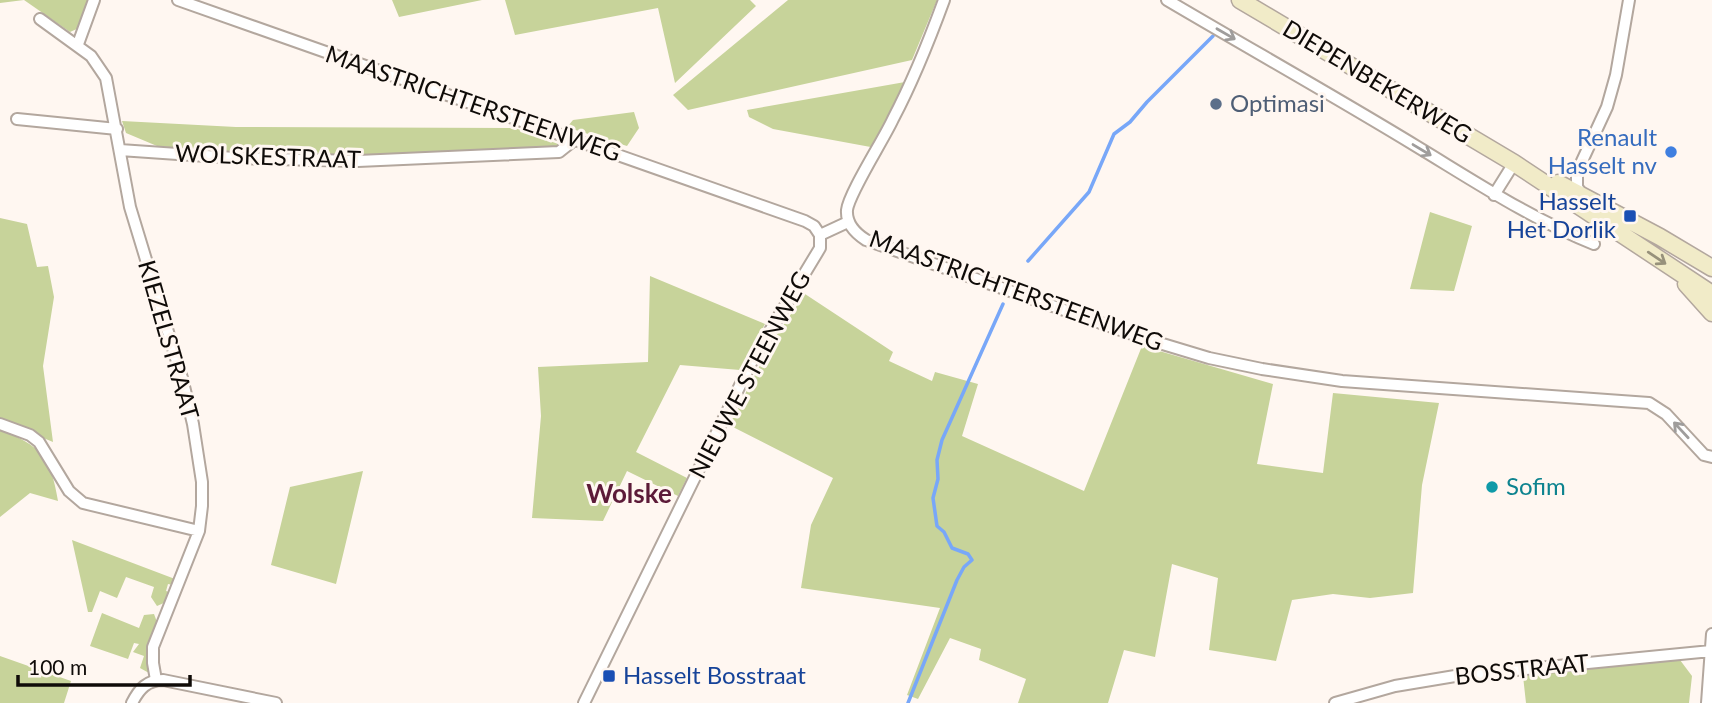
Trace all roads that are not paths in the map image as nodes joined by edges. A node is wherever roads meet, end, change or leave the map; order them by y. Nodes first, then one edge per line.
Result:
1 (94, 0) edge
2 (178, 0) edge
3 (944, 0) edge
4 (1167, 0) edge
5 (1240, 0) edge
6 (1629, 0) edge
7 (40, 19) dead end
8 (78, 44) junction
9 (17, 119) dead end
10 (117, 129) junction
11 (574, 140) junction
12 (120, 150) junction
13 (1514, 163) junction
14 (1494, 195) junction
15 (1583, 197) junction
16 (848, 222) junction
17 (820, 235) junction
18 (1594, 244) dead end
19 (1712, 248) edge
20 (1696, 258) junction
21 (1712, 268) edge
22 (1679, 273) junction
23 (1712, 294) edge
24 (1712, 313) edge
25 (0, 424) edge
26 (1712, 457) edge
27 (199, 531) junction
28 (1712, 634) edge
29 (1711, 651) edge
30 (156, 680) junction
31 (132, 703) edge
32 (276, 703) edge
33 (584, 703) edge
34 (1335, 703) edge
35 (1707, 703) edge

1 - 8 street
2 - 11 street, MAASTRICHTERSTEENWEG
3 - 16 street
4 -> 14 street, DIEPENBEKERWEG
5 - 13 main road, DIEPENBEKERWEG
6 - 15 street
7 - 8 street
8 - 10 street
9 - 10 street
10 - 12 street
11 - 12 street, WOLSKESTRAAT
11 - 17 street, MAASTRICHTERSTEENWEG
12 - 27 street, KIEZELSTRAAT
13 - 14 street
13 - 15 main road, DIEPENBEKERWEG
13 -> 22 main road, DIEPENBEKERWEG
14 - 18 street, DIEPENBEKERWEG
15 - 20 main road, DIEPENBEKERWEG
16 - 17 street, MAASTRICHTERSTEENWEG
26 -> 16 street, MAASTRICHTERSTEENWEG
17 - 33 street, NIEUWE STEENWEG
19 - 20 main road
20 - 21 main road, DIEPENBEKERWEG
22 - 23 main road, DIEPENBEKERWEG
22 - 24 main road
25 - 27 street
27 - 30 street, KIEZELSTRAAT
28 - 29 street
29 - 34 street, BOSSTRAAT
29 - 35 street
30 - 31 street
30 - 32 street

